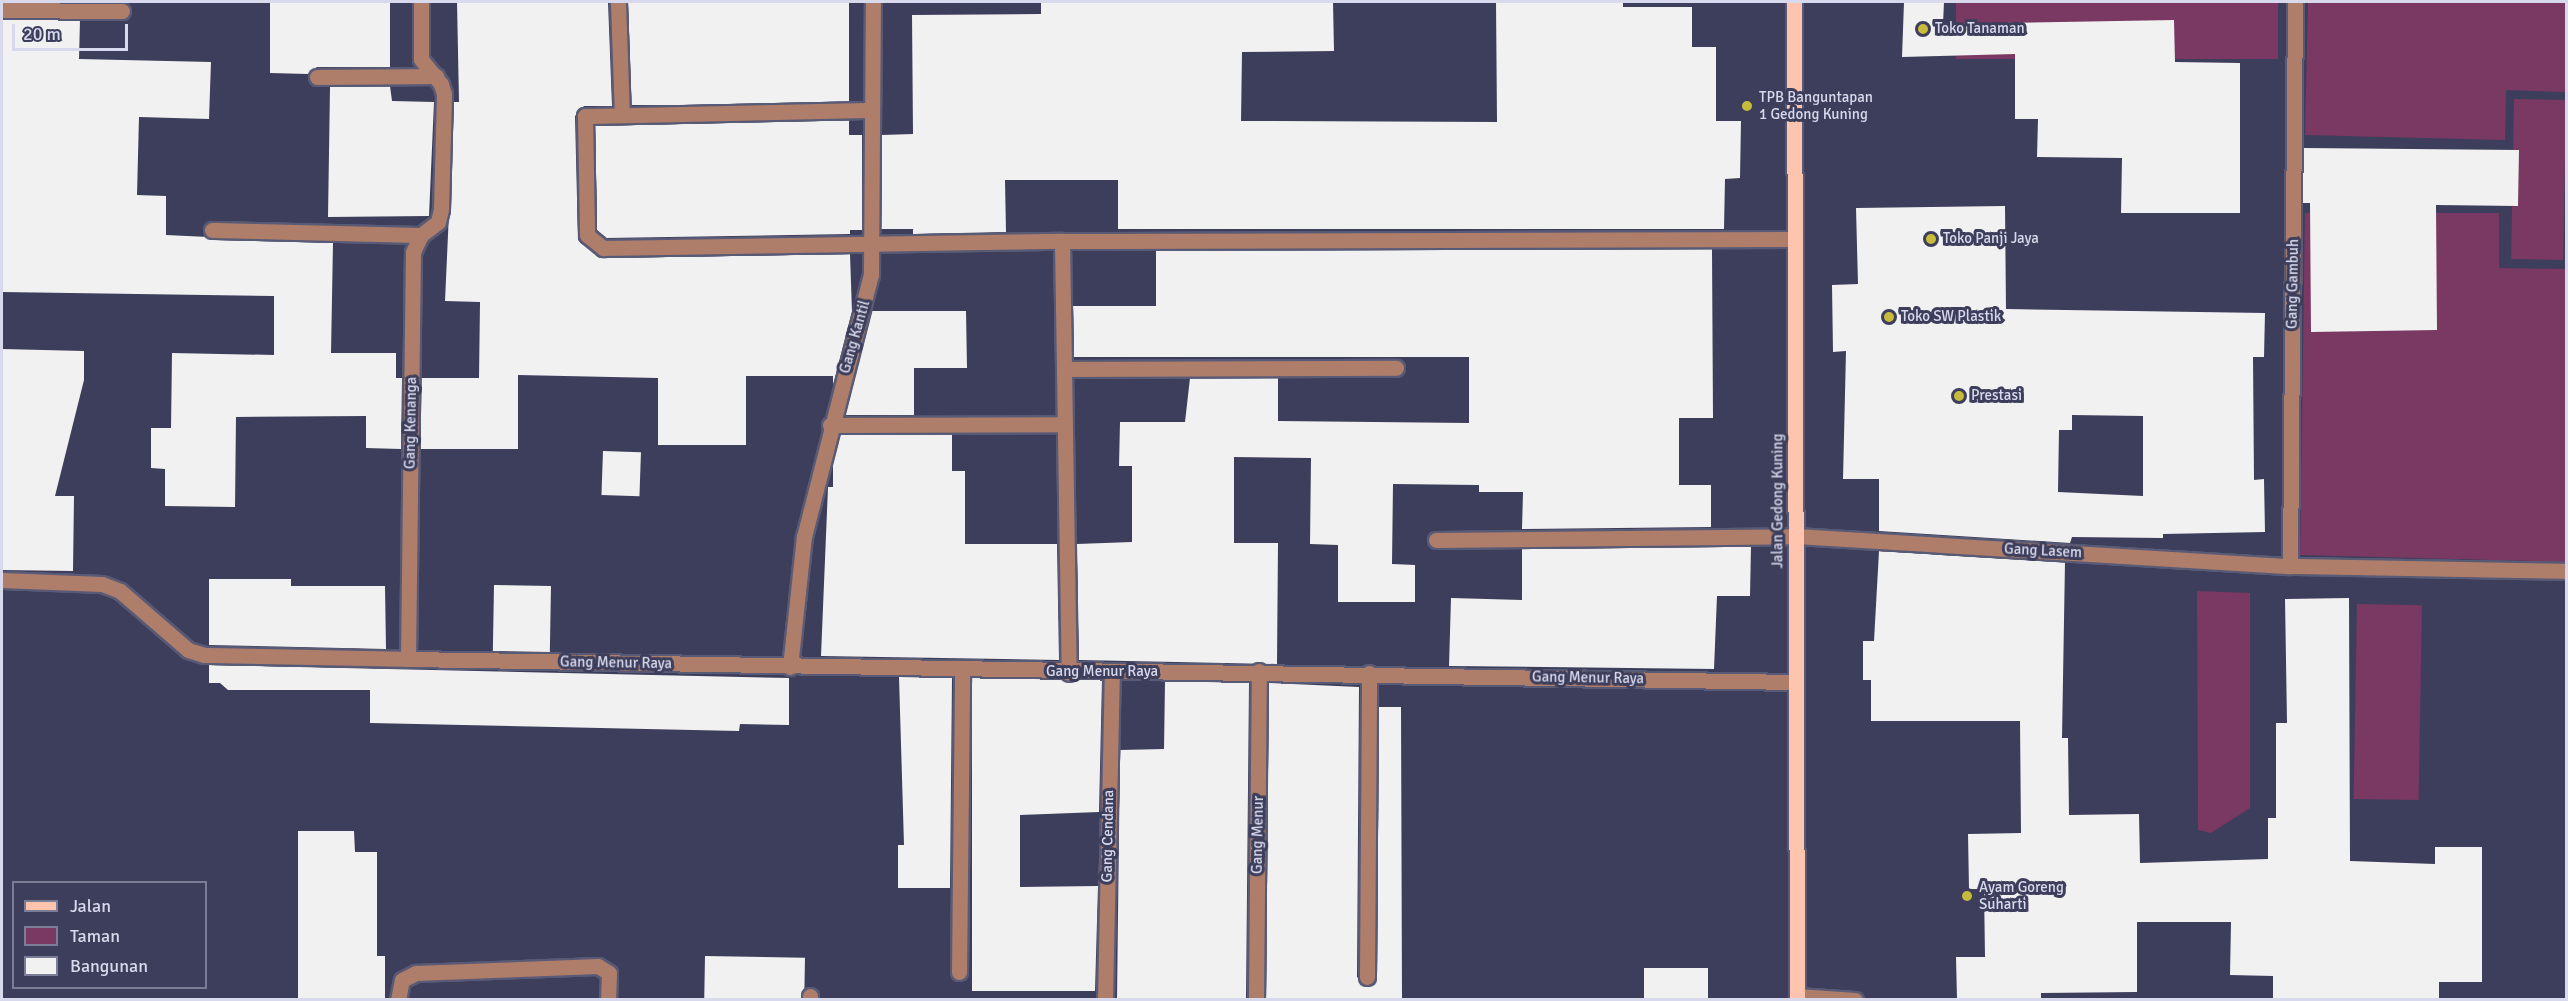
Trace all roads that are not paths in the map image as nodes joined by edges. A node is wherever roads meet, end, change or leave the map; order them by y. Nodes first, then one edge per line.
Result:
1 (421, 2) edge
2 (618, 2) edge
3 (873, 2) edge
4 (1794, 2) edge
5 (2295, 2) edge
6 (2, 10) edge
7 (122, 11) dead end
8 (436, 76) junction
9 (317, 77) dead end
10 (872, 110) junction
11 (622, 115) junction
12 (212, 230) dead end
13 (421, 236) junction
14 (1795, 239) junction
15 (1062, 241) junction
16 (873, 245) junction
17 (1396, 368) dead end
18 (1065, 369) junction
19 (1064, 424) junction
20 (830, 425) junction
21 (1796, 536) junction
22 (1436, 540) dead end
23 (2290, 566) junction
24 (2566, 571) edge
25 (2, 579) edge
26 (408, 659) junction
27 (790, 667) junction
28 (962, 671) junction
29 (1259, 671) junction
30 (1369, 672) junction
31 (1068, 673) junction
32 (1112, 673) junction
33 (1796, 682) junction
34 (959, 972) dead end
35 (1367, 978) dead end
36 (1797, 998) edge
37 (398, 999) edge
38 (608, 999) edge
39 (1105, 999) edge
40 (1256, 999) edge
41 (1856, 999) edge

1 - 8 street, Gang Kenanga
2 - 11 street
3 - 10 street, Gang Kantil
4 - 14 main road, Jalan Gedong Kuning
5 - 23 street, Gang Gambuh
6 - 7 street
8 - 9 street
8 - 13 street, Gang Kenanga
10 - 11 street
10 - 16 street, Gang Kantil
11 - 16 street
12 - 13 street
13 - 26 street, Gang Kenanga
14 - 15 street
14 - 21 main road, Jalan Gedong Kuning
15 - 16 street
15 - 18 street
16 - 20 street, Gang Kantil
17 - 18 street
18 - 19 street
19 - 20 street
19 - 31 street
20 - 27 street, Gang Kantil
21 - 22 street, Gang Lasem
21 - 23 street, Gang Lasem
21 - 33 main road, Jalan Gedong Kuning
23 - 24 street, Gang Lasem
25 - 26 street
26 - 27 street, Gang Menur Raya
27 - 28 street, Gang Menur Raya
28 - 31 street, Gang Menur Raya
28 - 34 street
29 - 30 street, Gang Menur Raya
29 - 32 street, Gang Menur Raya
29 - 40 street, Gang Menur
30 - 33 street, Gang Menur Raya
30 - 35 street
31 - 32 street, Gang Menur Raya
32 - 39 street, Gang Cendana
33 - 36 main road, Jalan Gedong Kuning
36 - 41 street
37 - 38 street

